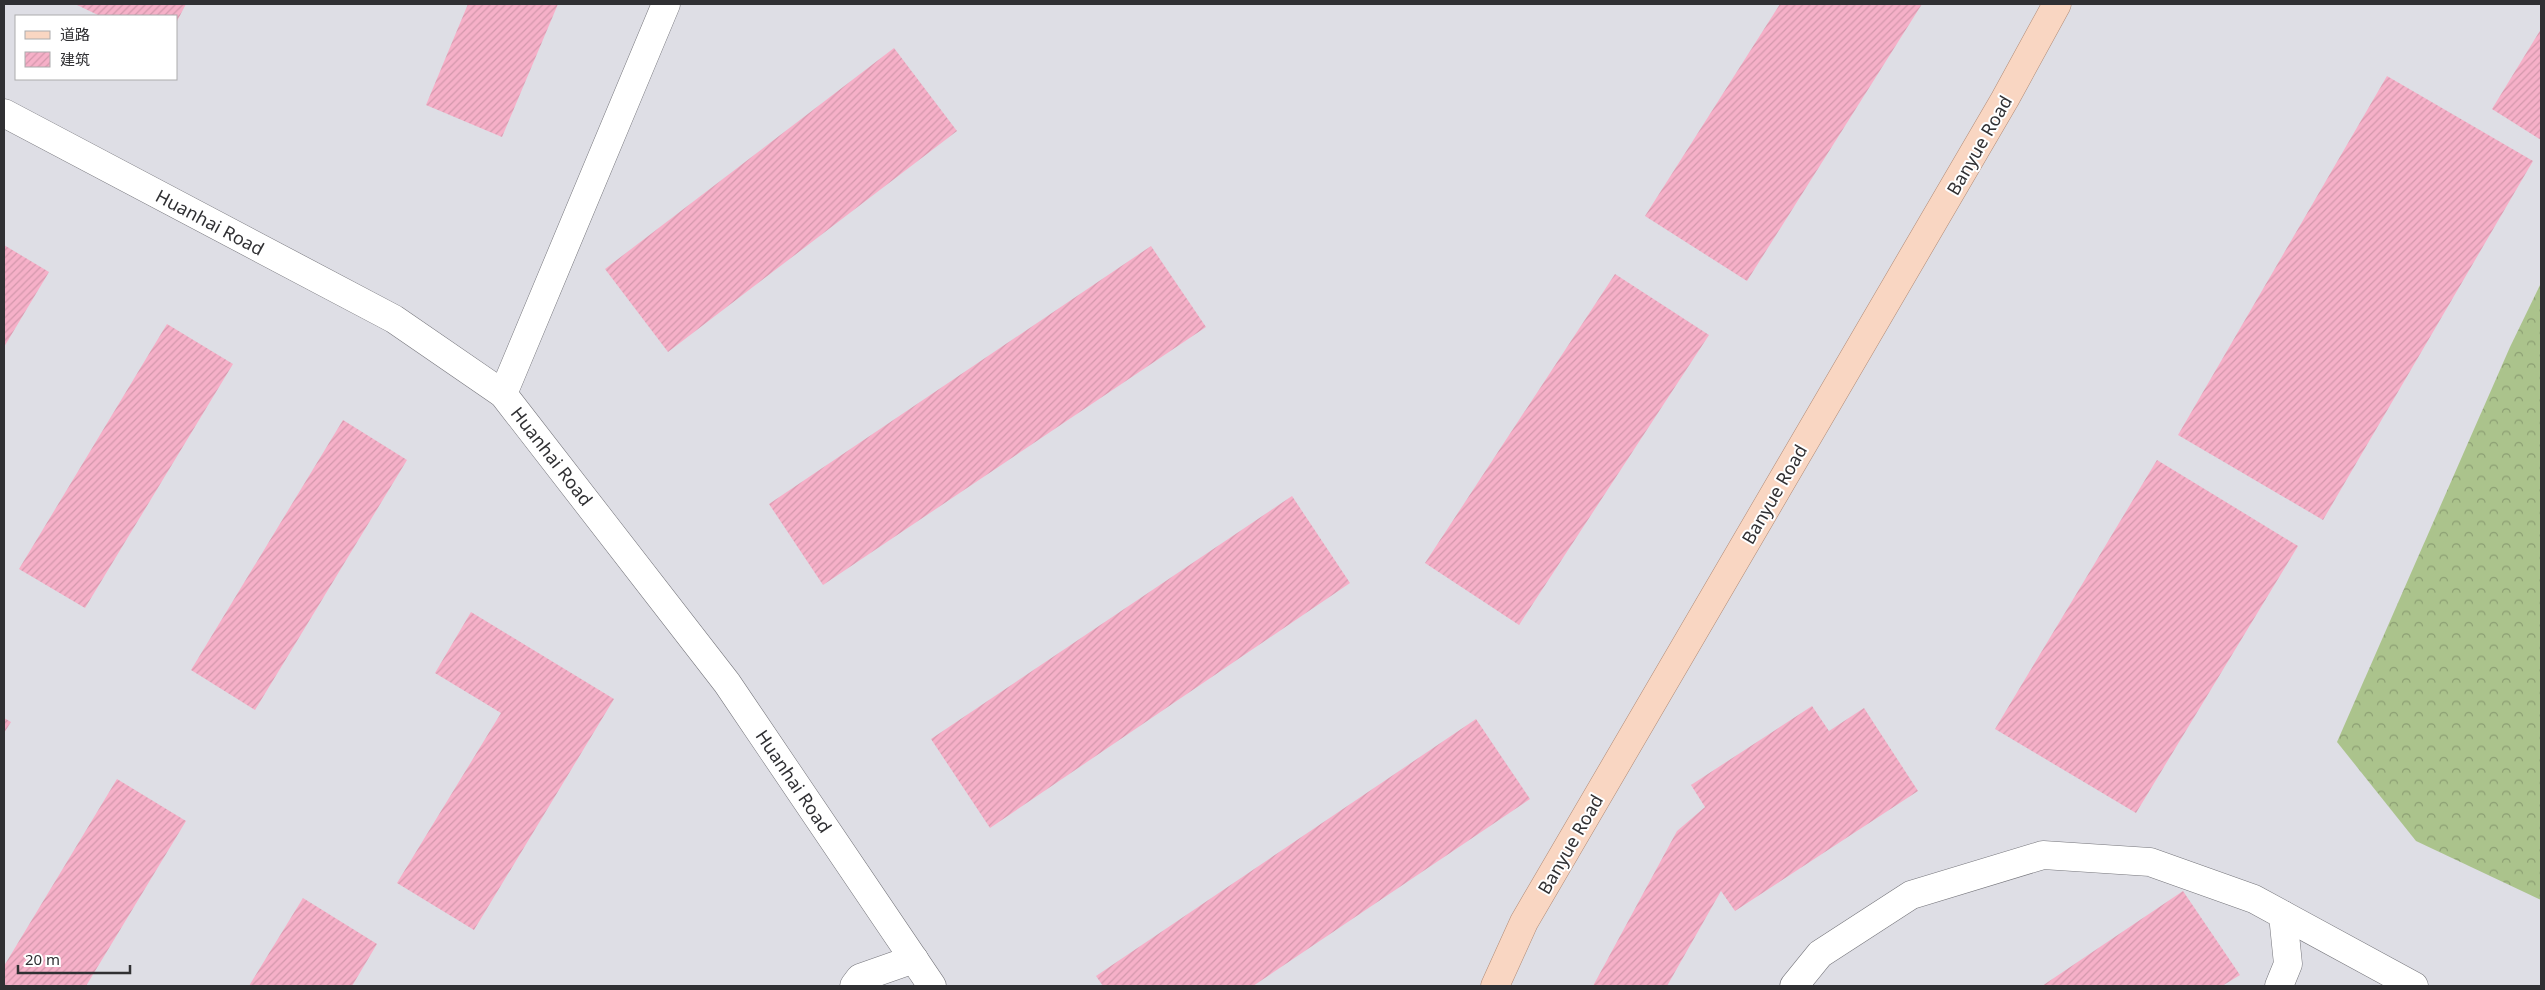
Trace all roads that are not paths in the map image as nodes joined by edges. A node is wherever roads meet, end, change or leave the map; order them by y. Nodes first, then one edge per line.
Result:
1 (666, 4) edge
2 (2057, 4) edge
3 (4, 113) edge
4 (503, 394) junction
5 (2283, 915) junction
6 (914, 959) junction
7 (854, 986) edge
8 (932, 986) edge
9 (1495, 986) edge
10 (1794, 986) edge
11 (2279, 986) edge
12 (2414, 986) edge

1 - 4 street
2 - 9 main road, Banyue Road
3 - 4 street, Huanhai Road
4 - 6 street, Huanhai Road
5 - 10 street
5 - 11 street
5 - 12 street
6 - 7 street
6 - 8 street, Huanhai Road

